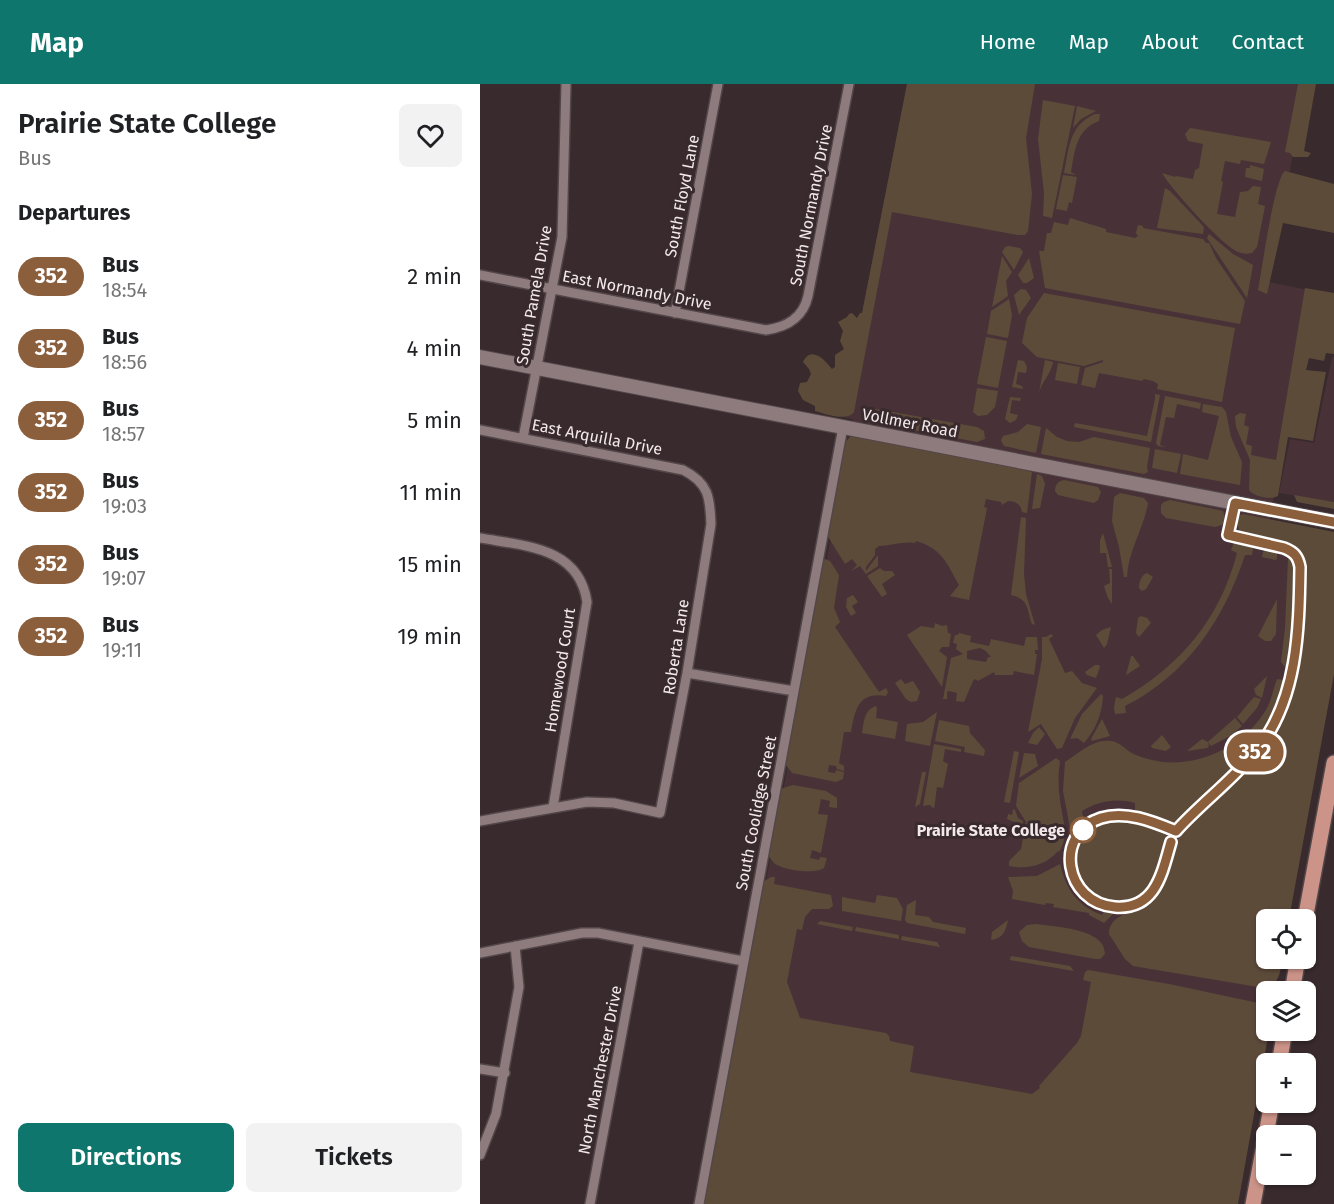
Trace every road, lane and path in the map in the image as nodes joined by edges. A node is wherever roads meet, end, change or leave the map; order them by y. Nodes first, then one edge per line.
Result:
1 (566, 84) edge
2 (718, 84) edge
3 (849, 84) edge
4 (480, 275) edge
5 (551, 289) junction
6 (675, 313) junction
7 (789, 324) joint
8 (480, 357) edge
9 (536, 368) junction
10 (843, 427) junction
11 (480, 430) edge
12 (523, 438) junction
13 (704, 486) joint
14 (1334, 522) edge
15 (480, 538) edge
16 (687, 673) junction
17 (794, 691) junction
18 (1334, 763) edge
19 (553, 807) junction
20 (480, 821) edge
21 (1307, 909) edge
22 (639, 942) junction
23 (515, 946) junction
24 (480, 953) edge
25 (743, 961) junction
26 (480, 1069) edge
27 (505, 1073) junction
28 (1270, 1113) edge
29 (480, 1155) edge
30 (590, 1204) edge
31 (699, 1204) edge
32 (1253, 1204) edge

1 - 5 street, South Pamela Drive
2 - 6 street, South Floyd Lane
3 - 7 street, South Normandy Drive
4 - 5 street, East Normandy Drive
5 - 6 street, East Normandy Drive
5 - 9 street, South Pamela Drive
6 - 7 street, East Normandy Drive
8 - 9 main road, Vollmer Road
9 - 10 main road, Vollmer Road
9 - 12 street, South Pamela Drive
10 - 14 main road, Vollmer Road
10 - 17 street, South Coolidge Street
11 - 12 street, East Arquilla Drive
12 - 13 street, East Arquilla Drive
13 - 16 street, Roberta Lane
15 - 19 street, Homewood Court
16 - 17 street
16 - 19 street, Roberta Lane
17 - 25 street, South Coolidge Street
18 - 21 main road
19 - 20 street
22 - 23 street
22 - 25 street
22 - 30 street, North Manchester Drive
23 - 24 street
23 - 27 street
25 - 31 street, South Coolidge Street
26 - 27 street
27 - 29 street
28 - 32 main road

